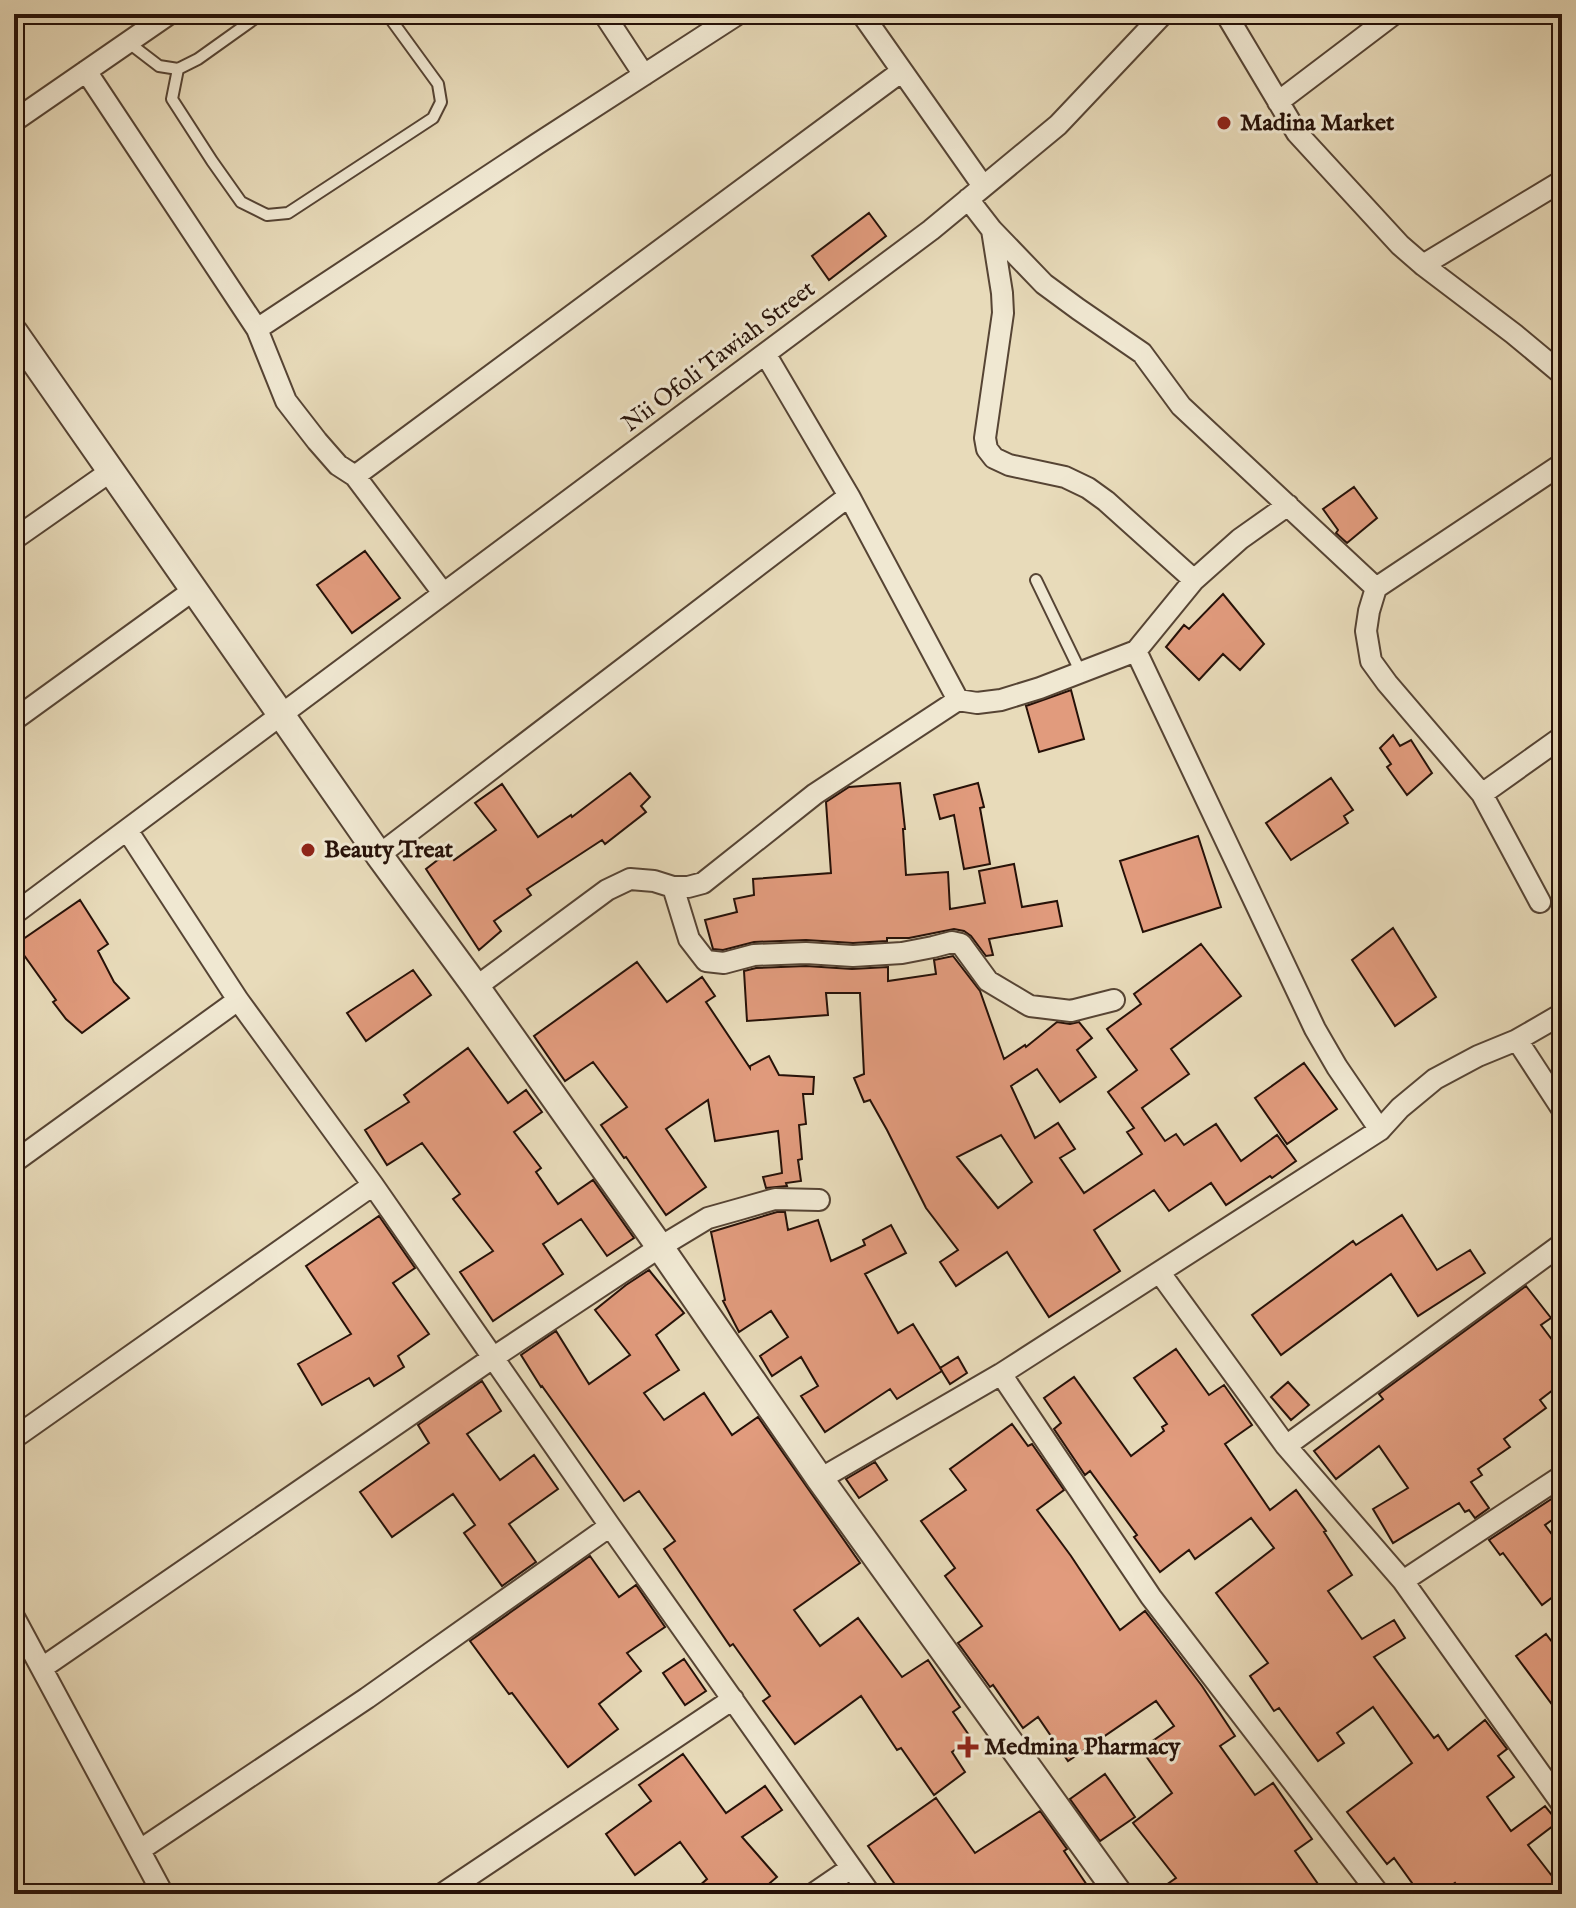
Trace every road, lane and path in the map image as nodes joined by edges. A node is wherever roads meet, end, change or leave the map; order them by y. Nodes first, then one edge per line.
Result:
1 (169, 14) edge
2 (261, 14) edge
3 (387, 14) edge
4 (604, 14) edge
5 (738, 14) edge
6 (862, 14) edge
7 (1163, 14) edge
8 (1226, 14) edge
9 (1394, 14) edge
10 (129, 43) junction
11 (178, 69) junction
12 (86, 71) junction
13 (902, 71) junction
14 (644, 75) junction
15 (1278, 102) junction
16 (14, 121) edge
17 (1562, 181) edge
18 (976, 193) junction
19 (992, 230) junction
20 (1423, 265) junction
21 (257, 329) junction
22 (14, 332) edge
23 (766, 355) junction
24 (1562, 374) edge
25 (1562, 464) edge
26 (111, 471) junction
27 (355, 476) junction
28 (849, 496) junction
29 (1288, 505) junction
30 (14, 539) edge
31 (1036, 580) dead end
32 (1194, 580) junction
33 (1376, 588) junction
34 (195, 589) junction
35 (443, 593) junction
36 (1136, 651) junction
37 (1081, 673) junction
38 (958, 700) junction
39 (283, 715) junction
40 (14, 720) edge
41 (1562, 737) edge
42 (1482, 794) junction
43 (127, 830) junction
44 (379, 855) junction
45 (673, 887) junction
46 (1540, 902) dead end
47 (14, 914) edge
48 (476, 987) junction
49 (238, 1000) junction
50 (1114, 1000) dead end
51 (1562, 1014) edge
52 (1517, 1040) junction
53 (1562, 1109) edge
54 (1380, 1130) junction
55 (14, 1162) edge
56 (373, 1185) junction
57 (819, 1200) dead end
58 (1562, 1244) edge
59 (660, 1247) junction
60 (1160, 1273) junction
61 (494, 1357) junction
62 (1001, 1374) junction
63 (14, 1438) edge
64 (1286, 1446) junction
65 (1562, 1476) edge
66 (820, 1479) junction
67 (610, 1526) junction
68 (1403, 1581) junction
69 (14, 1617) edge
70 (42, 1668) junction
71 (733, 1699) junction
72 (1562, 1804) edge
73 (140, 1850) junction
74 (851, 1868) junction
75 (163, 1894) edge
76 (442, 1894) edge
77 (813, 1894) edge
78 (870, 1894) edge
79 (1119, 1894) edge
80 (1379, 1894) edge

1 - 10 street
2 - 11 lane
3 - 11 lane
4 - 14 street
5 - 14 street
6 - 13 street
7 - 18 street, Nii Ofoli Tawiah Street
8 - 15 street
9 - 15 street
10 - 11 lane
10 - 12 street
12 - 16 street
12 - 21 street
13 - 18 street
13 - 27 street
14 - 21 street
15 - 20 street
17 - 20 street
18 - 19 street
18 - 23 street, Nii Ofoli Tawiah Street
19 - 29 street
19 - 32 street
20 - 24 street
21 - 27 street
22 - 26 street
23 - 28 street
23 - 35 street, Nii Ofoli Tawiah Street
25 - 33 street
26 - 30 street
26 - 34 street
27 - 35 street
28 - 38 street
28 - 44 street
29 - 32 street
29 - 33 street
31 - 37 lane
32 - 36 street
33 - 42 street
34 - 39 street
34 - 40 street
35 - 39 street, Nii Ofoli Tawiah Street
36 - 37 street
36 - 54 street
37 - 38 street
38 - 45 street
39 - 43 street, Nii Ofoli Tawiah Street
39 - 44 street
41 - 42 street
42 - 46 street
43 - 47 street, Nii Ofoli Tawiah Street
43 - 49 street
44 - 48 street
45 - 48 street
45 - 50 street
48 - 59 street
49 - 55 street
49 - 56 street
51 - 52 street
52 - 53 street
52 - 54 street
54 - 60 street
56 - 61 street
56 - 63 street
57 - 59 street
58 - 64 street
59 - 61 street
59 - 66 street
60 - 62 street
60 - 64 street
61 - 67 street
61 - 70 street
62 - 66 street
62 - 80 street
64 - 68 street
65 - 68 street
66 - 79 street
67 - 71 street
67 - 73 street
68 - 72 street
69 - 70 street
70 - 73 street
71 - 74 street
71 - 76 street
73 - 75 street
74 - 77 street
74 - 78 street

